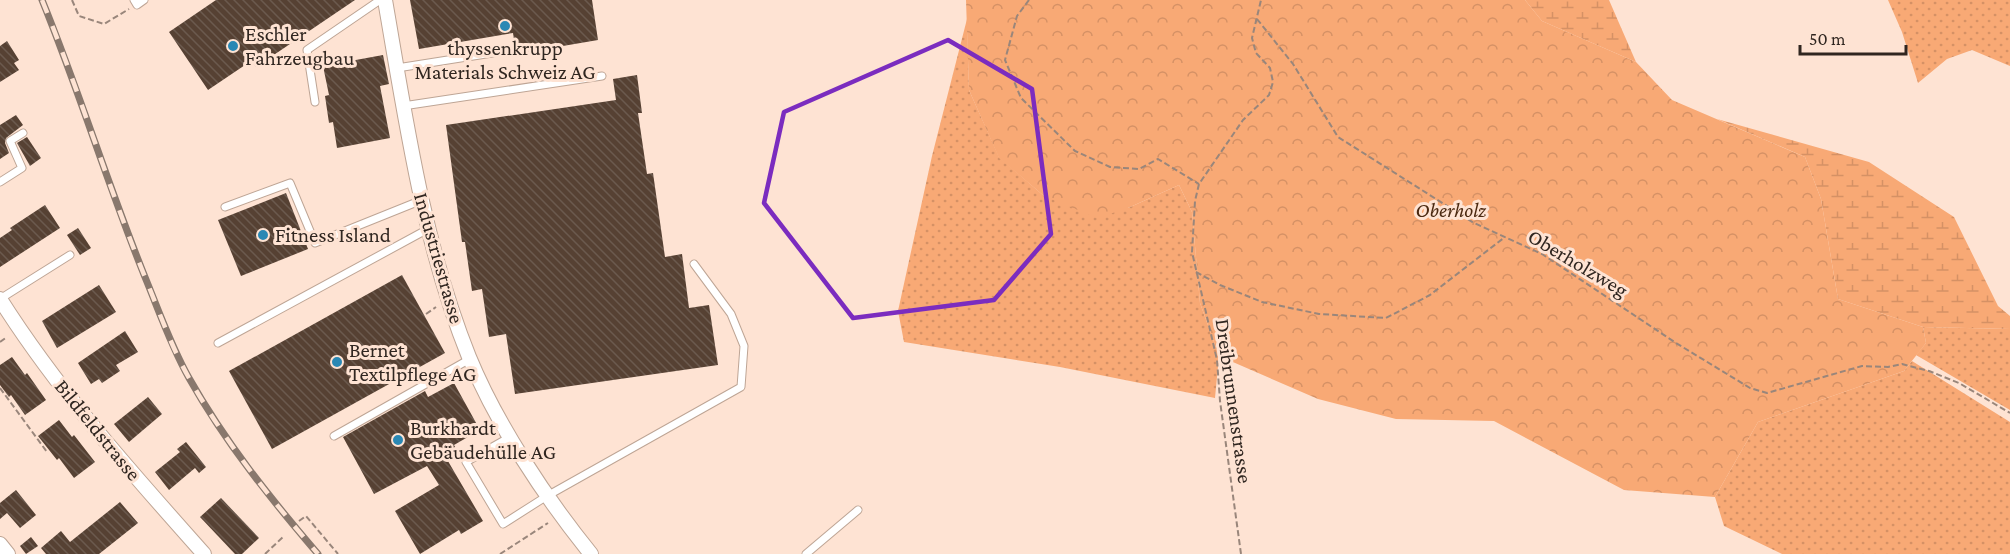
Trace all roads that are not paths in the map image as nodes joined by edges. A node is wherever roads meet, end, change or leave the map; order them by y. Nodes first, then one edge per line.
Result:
1 (144, 0) edge
2 (380, 0) edge
3 (386, 0) edge
4 (135, 2) edge
5 (505, 51) dead end
6 (397, 68) junction
7 (602, 76) dead end
8 (315, 102) dead end
9 (403, 106) junction
10 (23, 133) dead end
11 (0, 182) edge
12 (422, 200) junction
13 (225, 207) dead end
14 (428, 229) junction
15 (70, 255) dead end
16 (694, 264) dead end
17 (0, 299) edge
18 (218, 343) dead end
19 (470, 359) junction
20 (334, 436) dead end
21 (510, 437) junction
22 (547, 496) junction
23 (858, 510) dead end
24 (0, 544) edge
25 (8, 554) edge
26 (204, 554) edge
27 (591, 554) edge
28 (806, 554) edge

1 - 4 lane
2 - 8 lane
3 - 6 street, Industriestrasse
5 - 6 lane
6 - 9 street, Industriestrasse
7 - 9 lane
9 - 12 street, Industriestrasse
10 - 11 lane
12 - 13 lane
12 - 14 street, Industriestrasse
14 - 18 lane
14 - 19 street, Industriestrasse
15 - 17 lane
16 - 22 lane
17 - 26 street, Bildfeldstrasse
19 - 20 lane
19 - 21 street, Industriestrasse
21 - 22 street, Industriestrasse
21 - 22 lane
22 - 27 street, Industriestrasse
23 - 28 lane
24 - 25 street

